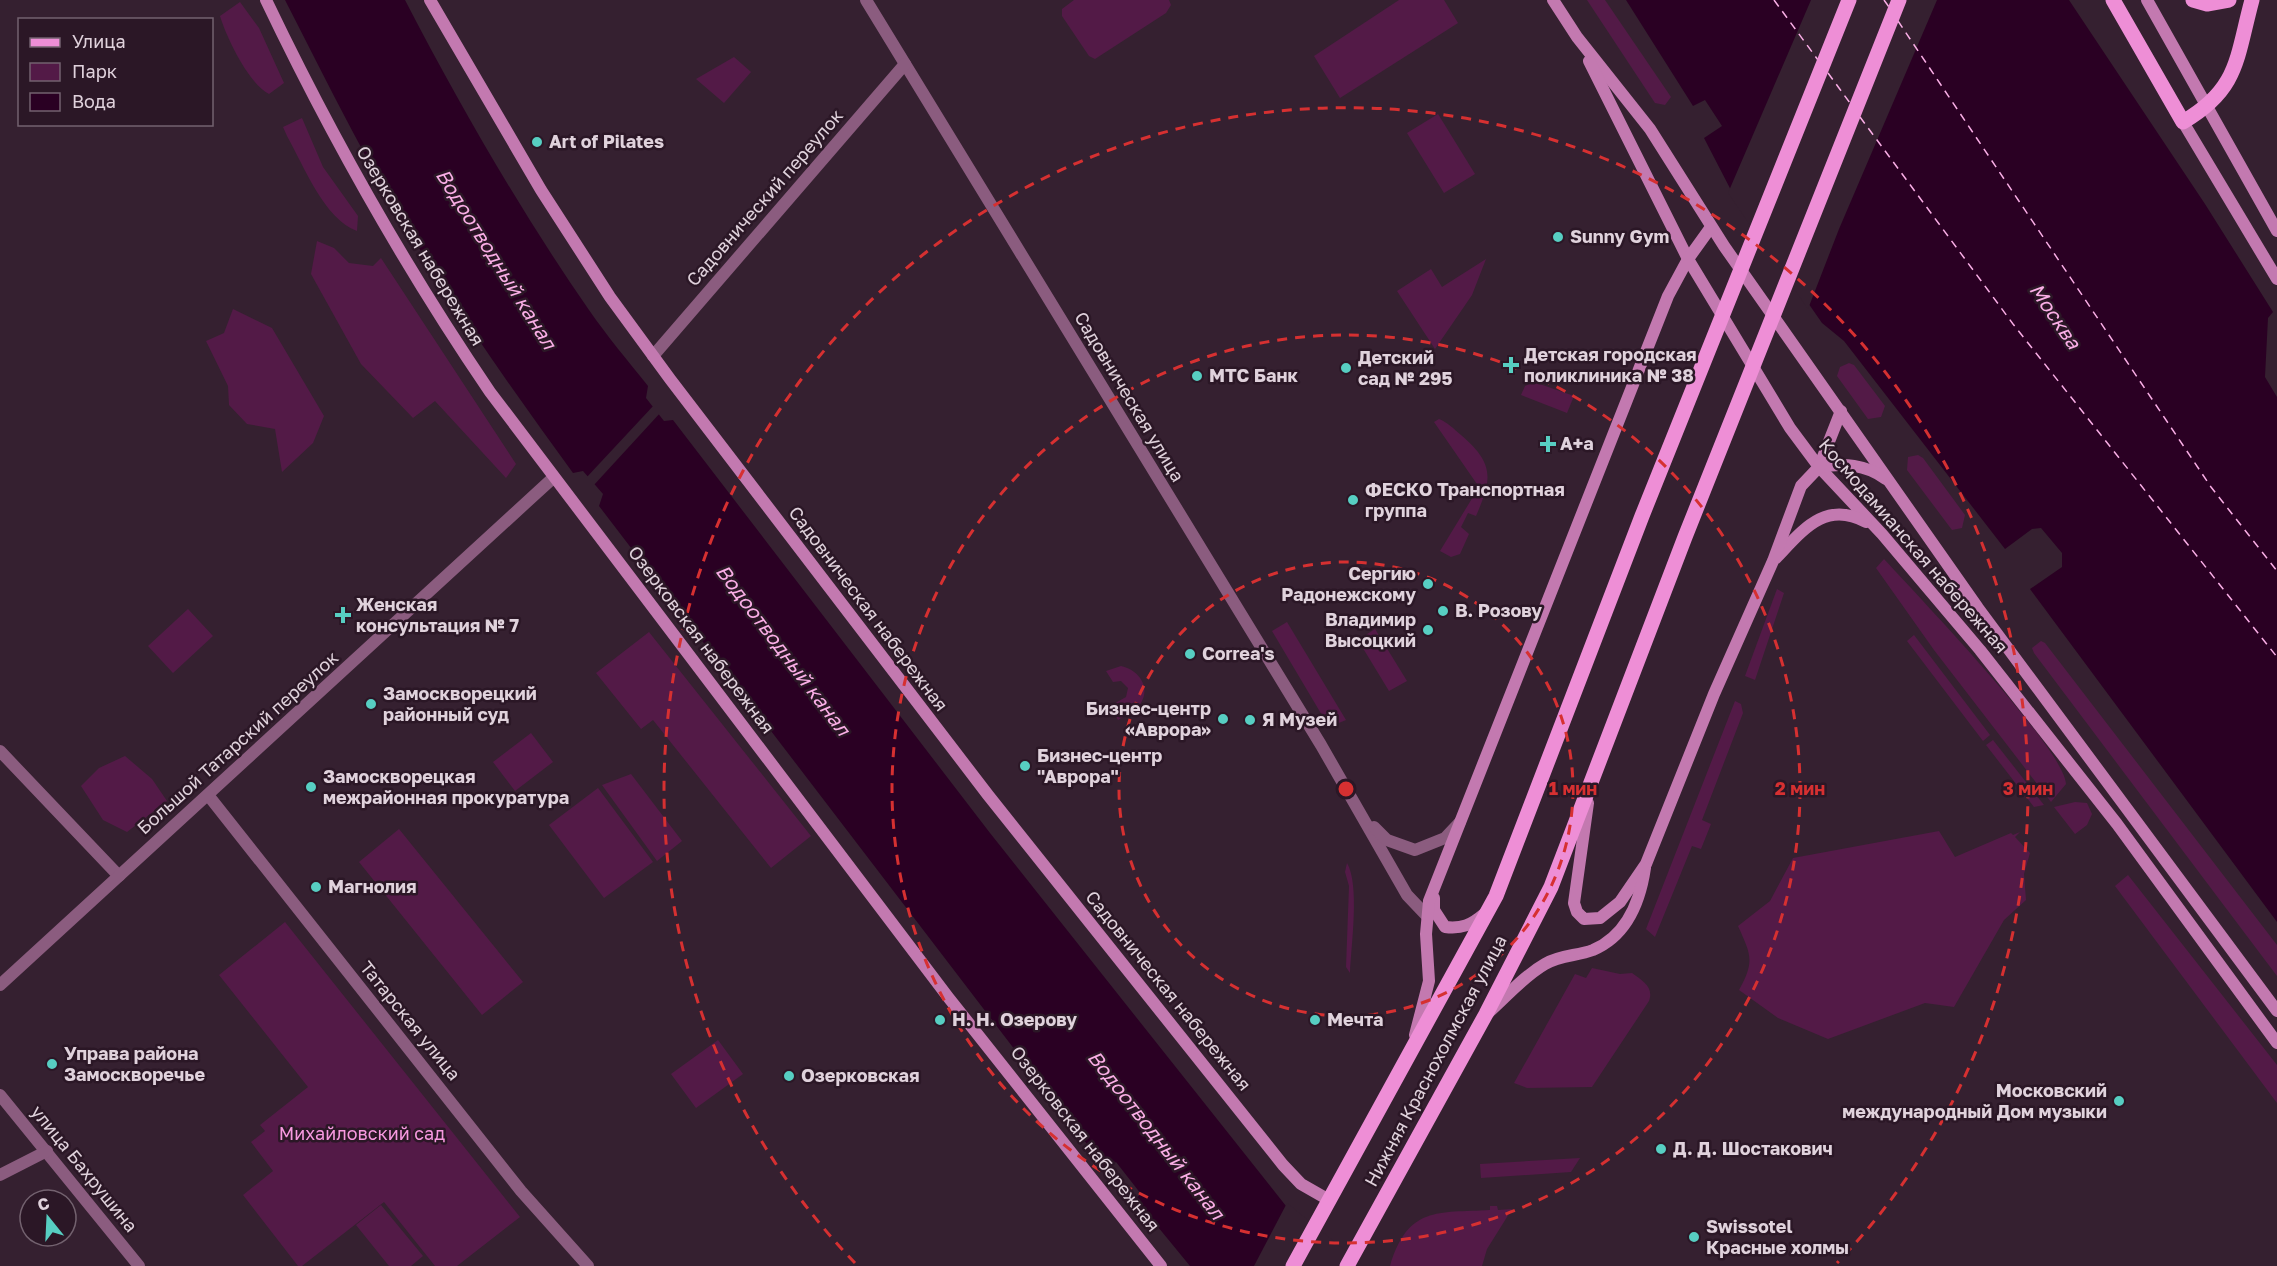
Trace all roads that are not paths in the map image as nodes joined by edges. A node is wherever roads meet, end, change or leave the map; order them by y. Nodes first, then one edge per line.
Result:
1 (266, 0) edge
2 (430, 0) edge
3 (866, 0) edge
4 (1553, 0) edge
5 (1849, 0) edge
6 (1899, 0) edge
7 (2113, 0) edge
8 (2147, 0) edge
9 (2193, 0) edge
10 (2229, 0) edge
11 (2252, 0) edge
12 (1576, 37) junction
13 (905, 64) junction
14 (2207, 108) junction
15 (2183, 122) junction
16 (1711, 227) junction
17 (2277, 231) edge
18 (1688, 258) junction
19 (2277, 279) edge
20 (653, 356) junction
21 (1841, 411) junction
22 (1819, 467) junction
23 (553, 478) junction
24 (1893, 485) junction
25 (1882, 534) junction
26 (1773, 561) junction
27 (0, 751) edge
28 (1591, 779) junction
29 (208, 795) junction
30 (1362, 813) junction
31 (1464, 819) junction
32 (1646, 864) junction
33 (119, 876) junction
34 (1437, 884) junction
35 (1492, 903) junction
36 (1427, 916) junction
37 (0, 985) edge
38 (2277, 1011) edge
39 (1486, 1014) junction
40 (2277, 1043) edge
41 (1406, 1063) junction
42 (0, 1095) edge
43 (47, 1151) junction
44 (0, 1175) edge
45 (1329, 1200) junction
46 (1350, 1260) edge
47 (139, 1266) edge
48 (588, 1266) edge
49 (1161, 1266) edge
50 (1293, 1266) edge

1 - 23 main road, Озерковская набережная
2 - 20 main road, Садовническая набережная
3 - 13 street, Садовническая улица
4 - 12 main road, Космодамианская набережная
5 - 35 main road, Нижняя Краснохолмская улица
6 - 28 main road, Нижняя Краснохолмская улица
7 - 15 main road
8 - 14 main road
9 - 10 main road
11 - 14 main road
12 - 16 main road, Космодамианская набережная
12 - 18 main road, Космодамианская набережная
13 - 20 street, Садовнический переулок
13 - 30 street, Садовническая улица
14 - 15 main road
14 - 17 main road
15 - 19 main road
16 - 18 main road
16 - 21 main road, Космодамианская набережная
18 - 22 main road, Космодамианская набережная
18 - 31 main road
20 - 45 main road, Садовническая набережная
21 - 22 main road
21 - 24 main road, Космодамианская набережная
22 - 24 main road
22 - 25 main road, Космодамианская набережная
22 - 26 main road
23 - 29 street, Большой Татарский переулок
23 - 49 main road, Озерковская набережная
24 - 38 main road, Космодамианская набережная
25 - 26 main road
25 - 40 main road, Космодамианская набережная
26 - 32 main road
27 - 33 street
28 - 32 main road
28 - 39 main road, Нижняя Краснохолмская улица
29 - 33 street, Большой Татарский переулок
29 - 48 street, Татарская улица
30 - 31 street, Садовническая улица
30 - 36 street, Садовническая улица
31 - 34 main road
32 - 39 main road
33 - 37 street, Большой Татарский переулок
34 - 35 main road
34 - 36 main road
35 - 41 main road, Нижняя Краснохолмская улица
36 - 41 main road
39 - 46 main road, Нижняя Краснохолмская улица
41 - 45 main road, Нижняя Краснохолмская улица
42 - 43 street, улица Бахрушина
43 - 44 street
43 - 47 street, улица Бахрушина
45 - 50 main road, Нижняя Краснохолмская улица

